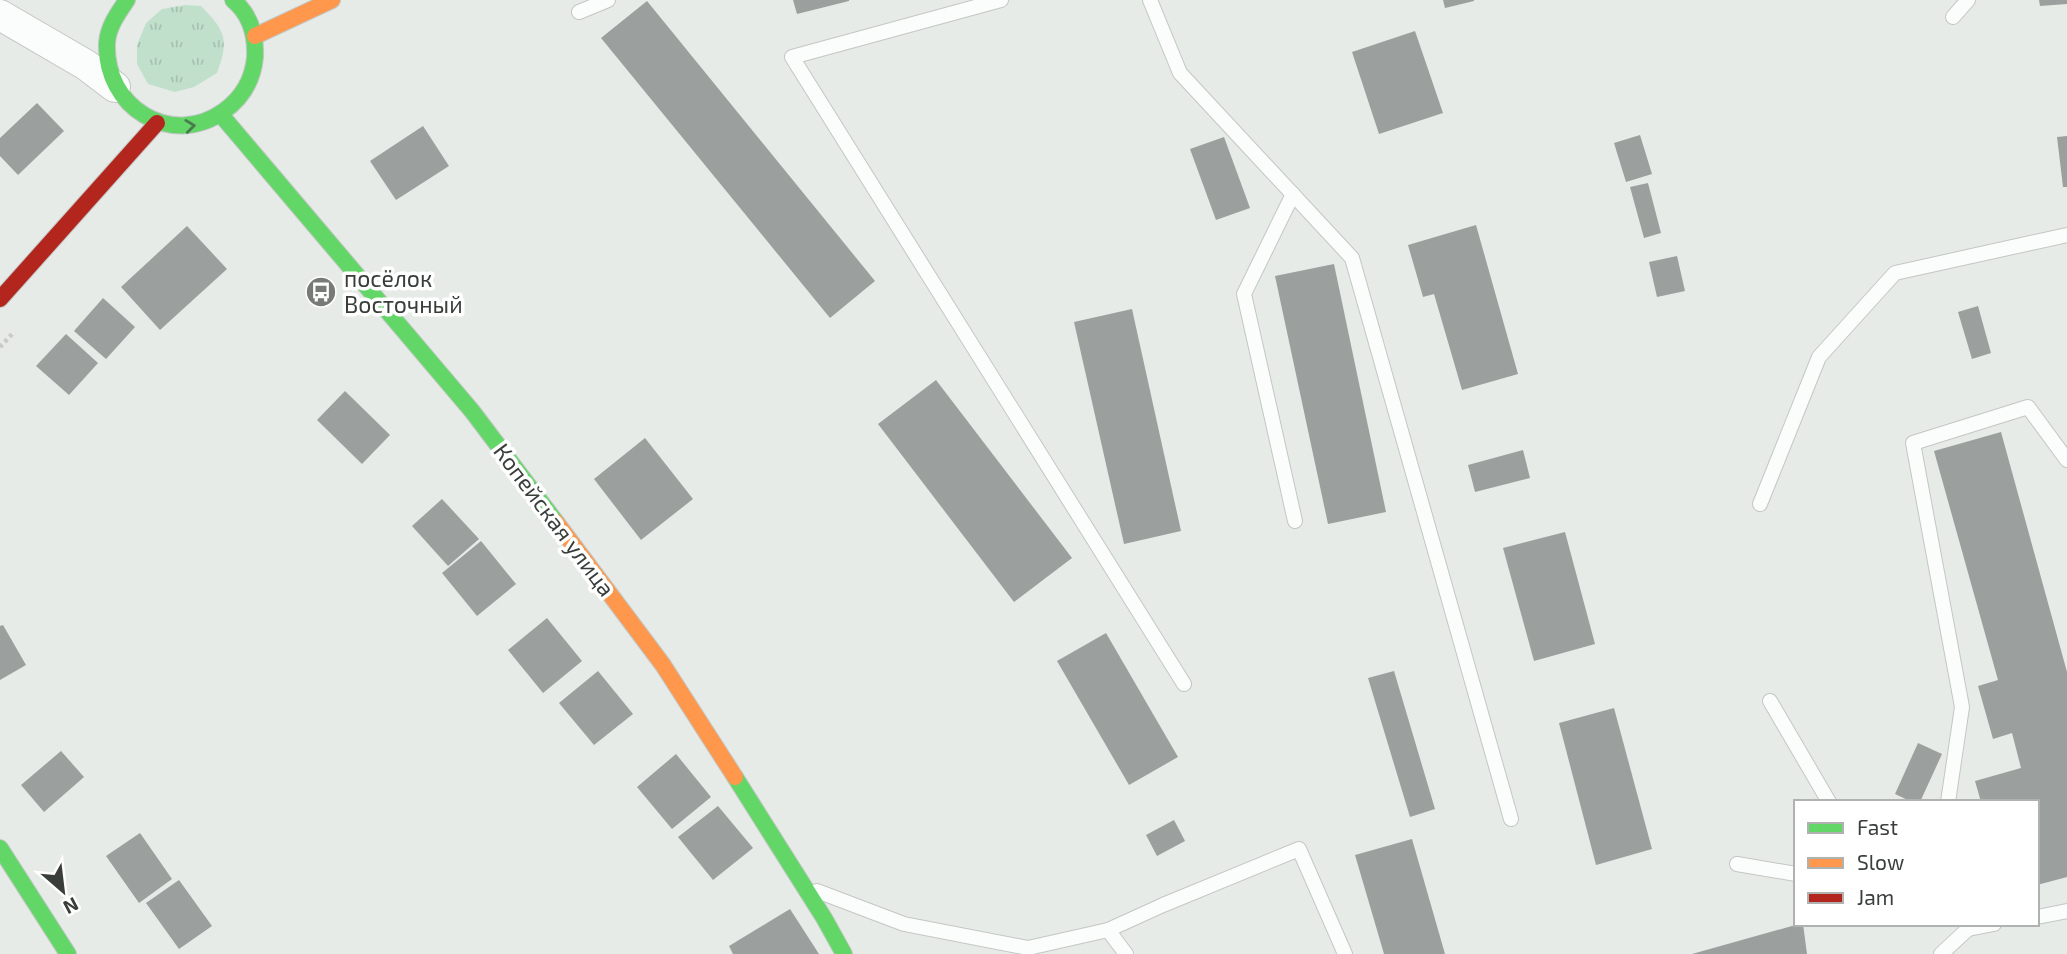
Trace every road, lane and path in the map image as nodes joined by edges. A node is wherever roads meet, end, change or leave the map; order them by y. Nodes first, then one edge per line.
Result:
1 (127, 0) edge
2 (233, 0) edge
3 (332, 0) edge
4 (608, 0) edge
5 (1001, 0) edge
6 (1150, 0) edge
7 (1968, 0) edge
8 (579, 12) dead end
9 (0, 15) edge
10 (1953, 17) dead end
11 (255, 36) junction
12 (115, 87) junction
13 (222, 116) junction
14 (157, 123) junction
15 (1293, 194) junction
16 (2067, 234) edge
17 (0, 299) edge
18 (2067, 460) edge
19 (1760, 504) dead end
20 (1295, 521) dead end
21 (1184, 684) dead end
22 (1770, 701) dead end
23 (1828, 800) edge
24 (1948, 800) edge
25 (1511, 819) dead end
26 (0, 848) edge
27 (1737, 864) dead end
28 (1794, 874) edge
29 (803, 885) junction
30 (2067, 912) edge
31 (2039, 917) edge
32 (1968, 926) edge
33 (1108, 930) junction
34 (68, 954) edge
35 (844, 954) edge
36 (1126, 954) edge
37 (1345, 954) edge
38 (1941, 954) edge

1 - 12 street
2 - 11 street
3 - 11 street
4 - 8 lane
5 - 21 lane
6 - 15 lane
7 - 10 lane
9 - 12 street
11 - 13 street
12 - 14 street
14 -> 13 street
13 - 29 street, Копейская улица
14 - 17 street
15 - 20 lane
15 - 25 lane
16 - 19 lane
18 - 24 lane
22 - 23 lane
26 - 34 street
27 - 28 lane
29 - 33 lane
29 - 35 street, Копейская улица
30 - 31 lane
32 - 38 lane
33 - 36 lane
33 - 37 lane

